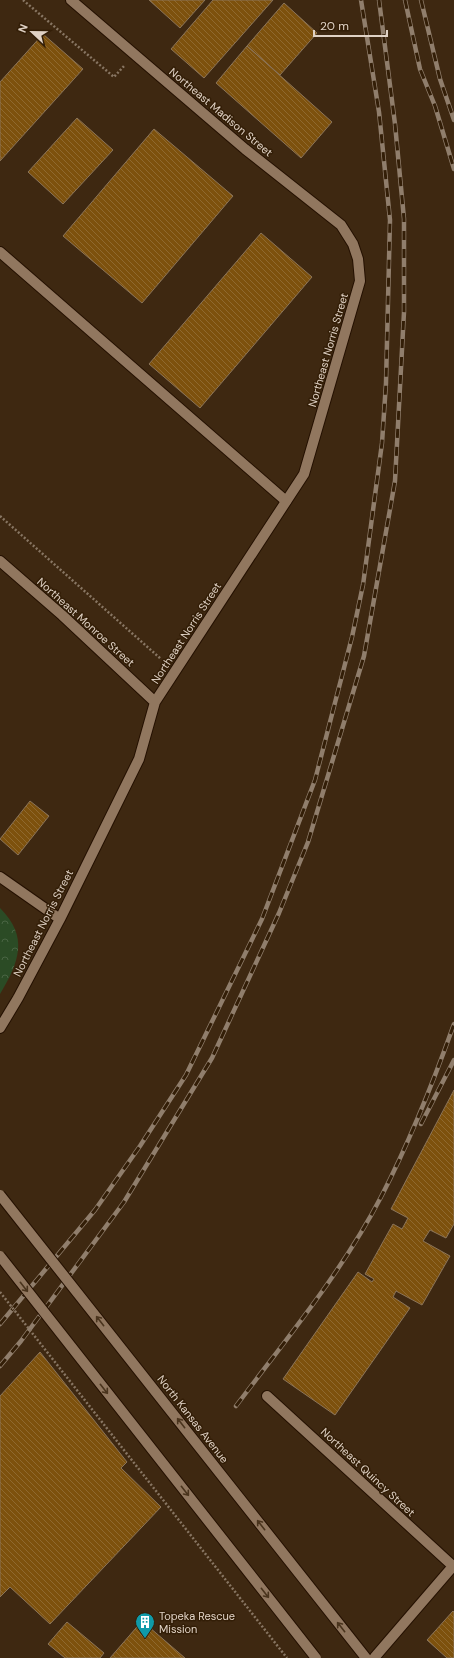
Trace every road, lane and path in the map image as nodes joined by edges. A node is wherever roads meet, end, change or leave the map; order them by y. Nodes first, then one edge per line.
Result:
1 (23, 0) edge
2 (71, 0) edge
3 (134, 54) junction
4 (353, 244) joint
5 (0, 252) edge
6 (286, 501) junction
7 (0, 516) edge
8 (0, 561) edge
9 (174, 673) junction
10 (155, 702) junction
11 (0, 877) edge
12 (60, 919) junction
13 (0, 1028) edge
14 (0, 1194) edge
15 (0, 1256) edge
16 (0, 1292) edge
17 (267, 1396) dead end
18 (454, 1566) edge
19 (287, 1658) edge
20 (316, 1658) edge
21 (366, 1658) edge
22 (374, 1658) edge

1 - 3 path
2 - 3 street, Northeast Madison Street
3 - 4 street, Northeast Madison Street
4 - 6 street, Northeast Norris Street
5 - 6 street
6 - 9 street, Northeast Norris Street
7 - 9 path
8 - 10 street, Northeast Monroe Street
9 - 10 street, Northeast Norris Street
10 - 12 street, Northeast Norris Street
11 - 12 street
12 - 13 street, Northeast Norris Street
21 -> 14 street, North Kansas Avenue, bridge
15 -> 20 street, bridge
16 - 19 path, bridge
17 - 18 street, Northeast Quincy Street
18 - 22 street

